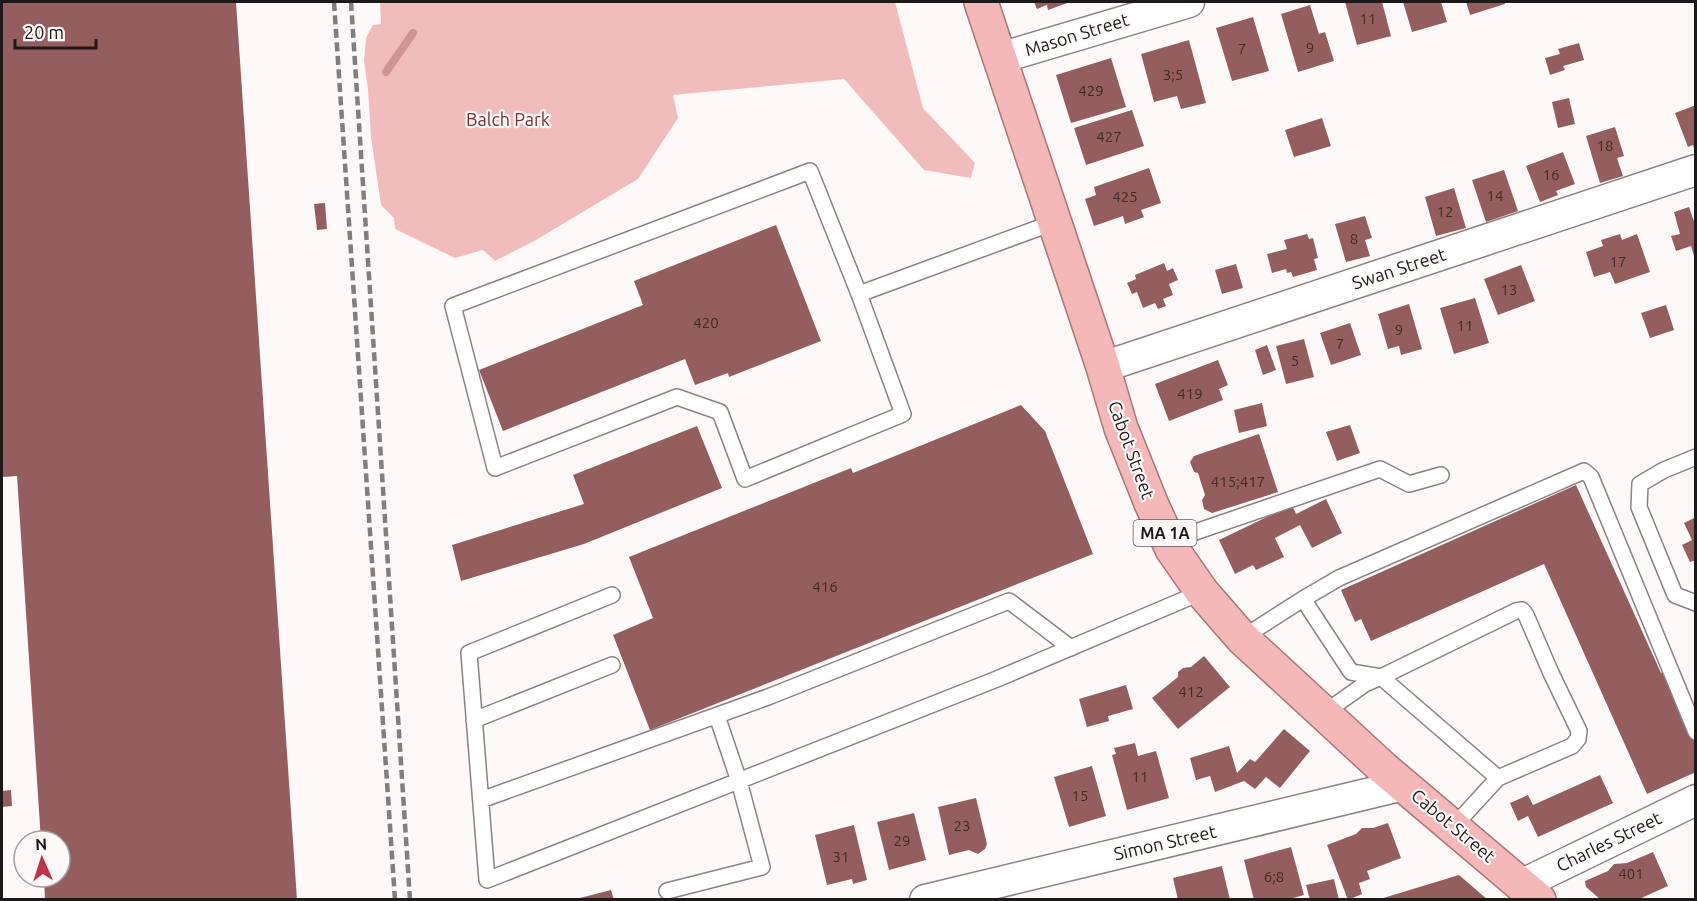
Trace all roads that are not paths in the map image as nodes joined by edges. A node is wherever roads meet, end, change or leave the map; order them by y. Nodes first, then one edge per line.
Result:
1 (981, 2) edge
2 (1189, 2) edge
3 (1000, 58) junction
4 (1695, 170) edge
5 (1054, 222) junction
6 (859, 294) junction
7 (1103, 368) junction
8 (1695, 457) edge
9 (1441, 475) dead end
10 (1169, 541) junction
11 (1202, 592) junction
12 (612, 595) dead end
13 (1303, 599) junction
14 (1695, 603) edge
15 (1242, 638) junction
16 (1071, 648) junction
17 (612, 665) dead end
18 (1381, 676) junction
19 (1324, 713) junction
20 (717, 716) junction
21 (474, 720) junction
22 (1695, 732) edge
23 (1498, 778) junction
24 (740, 781) junction
25 (1404, 785) junction
26 (481, 800) junction
27 (1695, 800) edge
28 (1454, 826) junction
29 (667, 891) dead end
30 (1531, 892) edge
31 (925, 900) edge

1 - 3 highway, Cabot Street / MA 1A
2 - 3 street, Mason Street
3 - 5 highway, Cabot Street / MA 1A
4 - 7 street, Swan Street
5 - 6 lane
5 - 7 highway, Cabot Street / MA 1A
6 - 6 lane
7 - 10 highway, Cabot Street / MA 1A
8 - 14 lane
9 - 10 lane
10 - 11 highway, Cabot Street / MA 1A
11 - 15 highway, Cabot Street / MA 1A
11 - 16 lane
12 - 21 lane
13 - 15 lane
13 - 18 lane
13 - 22 lane
15 - 19 highway, Cabot Street / MA 1A
16 - 20 lane
16 - 24 lane
17 - 21 lane
18 - 19 lane
18 - 23 lane
18 - 23 lane
19 - 25 highway, Cabot Street / MA 1A
20 - 24 lane
20 - 26 lane
21 - 26 lane
23 - 28 lane
24 - 26 lane
24 - 29 lane
25 - 28 highway, Cabot Street / MA 1A
25 - 31 street, Simon Street
27 - 30 street, Charles Street
28 - 30 highway, Cabot Street / MA 1A

